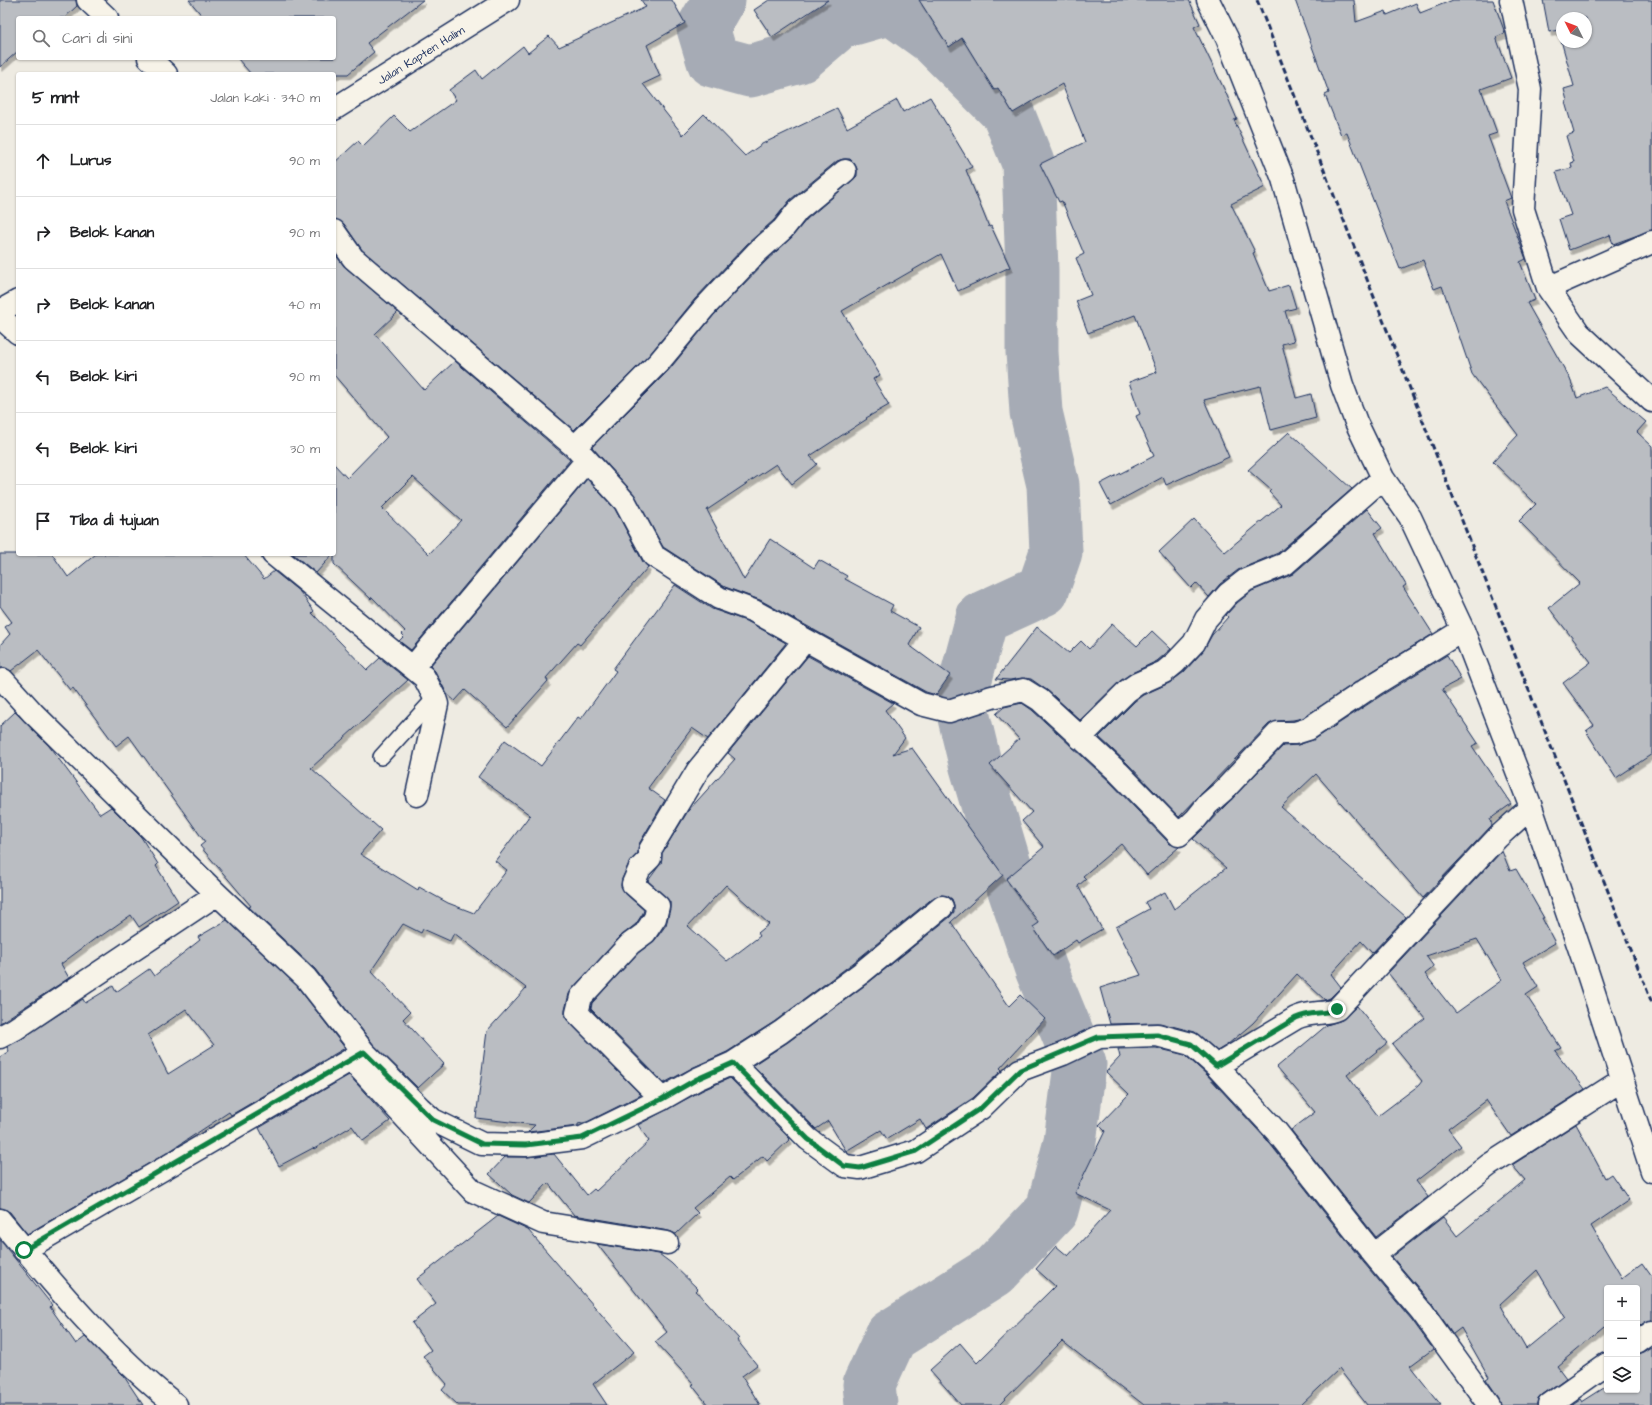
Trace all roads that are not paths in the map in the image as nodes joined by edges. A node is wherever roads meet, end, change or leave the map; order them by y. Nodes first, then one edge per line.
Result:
1 (88, 0) edge
2 (508, 0) edge
3 (1208, 0) edge
4 (1510, 0) edge
5 (105, 16) edge
6 (152, 60) edge
7 (164, 72) edge
8 (336, 108) edge
9 (845, 172) dead end
10 (336, 234) edge
11 (1652, 242) edge
12 (1548, 288) junction
13 (5, 307) edge
14 (16, 329) edge
15 (1652, 401) edge
16 (581, 454) junction
17 (1383, 478) junction
18 (275, 556) edge
19 (1463, 630) junction
20 (805, 640) junction
21 (413, 668) junction
22 (1, 682) edge
23 (435, 698) junction
24 (1080, 738) junction
25 (381, 757) dead end
26 (417, 795) dead end
27 (1531, 807) junction
28 (217, 894) junction
29 (942, 907) dead end
30 (0, 1037) edge
31 (358, 1056) junction
32 (733, 1063) junction
33 (1216, 1066) junction
34 (1622, 1080) junction
35 (662, 1099) junction
36 (1652, 1171) edge
37 (0, 1220) edge
38 (667, 1243) dead end
39 (24, 1250) junction
40 (1374, 1255) junction
41 (1652, 1332) edge
42 (1640, 1341) edge
43 (1604, 1366) edge
44 (176, 1405) edge
45 (1489, 1405) edge
46 (1549, 1405) edge

1 - 5 street
2 - 8 street, Jalan Kapten Halim
3 - 17 street
4 - 12 street
6 - 7 street
9 - 16 street
10 - 16 street
11 - 12 street
12 - 15 street
13 - 14 street
16 - 20 street
16 - 21 street
17 - 19 street
17 - 24 street
18 - 21 street
19 - 24 street
19 - 27 street
20 - 24 street
20 - 35 street
21 - 23 street
22 - 28 street
23 - 25 lane
23 - 26 street
27 - 33 street
27 - 34 street
28 - 30 street
28 - 31 street
29 - 32 street
31 - 35 street
31 - 38 street
31 - 39 street
32 - 33 street
32 - 35 street
33 - 40 street
34 - 36 street
34 - 40 street
37 - 39 street
39 - 44 street
40 - 45 street
41 - 42 street
43 - 46 street

